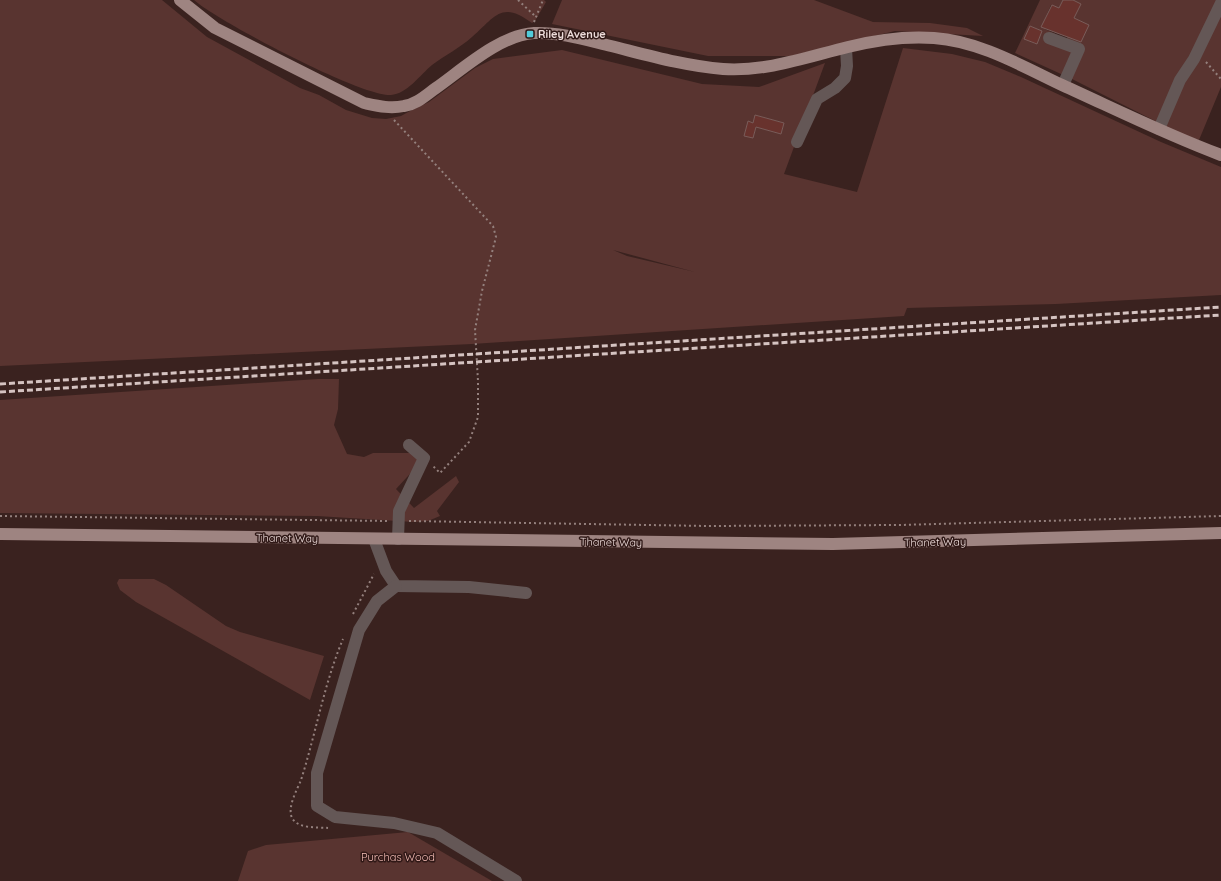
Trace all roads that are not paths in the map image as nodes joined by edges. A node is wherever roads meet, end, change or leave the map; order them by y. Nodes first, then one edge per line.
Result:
1 (180, 0) edge
2 (1221, 3) edge
3 (1049, 38) dead end
4 (846, 48) junction
5 (1063, 85) junction
6 (1158, 129) junction
7 (797, 142) dead end
8 (1221, 155) edge
9 (408, 445) dead end
10 (1221, 533) edge
11 (0, 534) edge
12 (374, 539) junction
13 (398, 539) junction
14 (396, 586) junction
15 (526, 593) dead end
16 (516, 881) edge

1 - 4 main road
2 - 6 lane
3 - 5 lane
4 - 5 main road
4 - 7 lane
5 - 6 main road
6 - 8 main road
9 - 13 lane
10 - 13 main road, Thanet Way
11 - 12 main road, Thanet Way
12 - 13 main road, Thanet Way
12 - 14 lane
14 - 15 lane
14 - 16 lane

